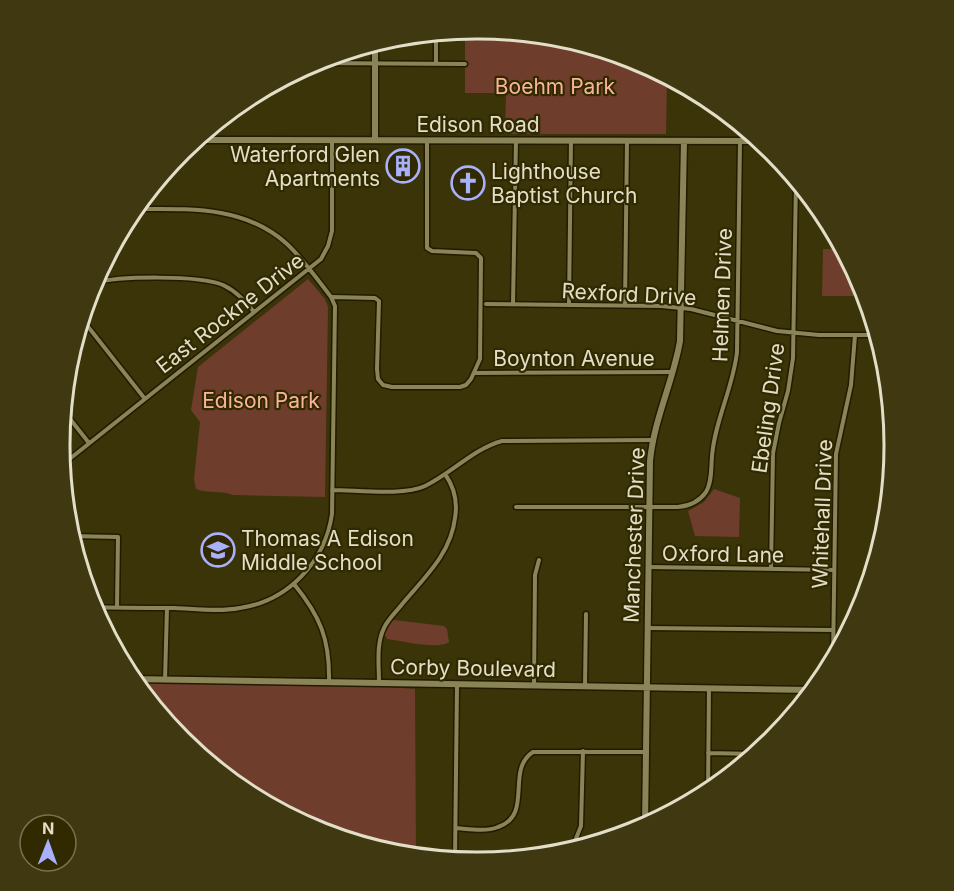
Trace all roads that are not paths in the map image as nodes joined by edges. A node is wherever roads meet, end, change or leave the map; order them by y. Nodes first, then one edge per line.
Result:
1 (436, 41) edge
2 (375, 52) edge
3 (340, 63) edge
4 (375, 63) junction
5 (436, 64) junction
6 (465, 64) dead end
7 (209, 140) edge
8 (332, 140) junction
9 (375, 140) junction
10 (427, 140) junction
11 (516, 140) junction
12 (571, 141) junction
13 (627, 141) junction
14 (684, 141) junction
15 (740, 141) junction
16 (746, 141) edge
17 (796, 194) edge
18 (147, 209) edge
19 (309, 269) junction
20 (105, 281) edge
21 (331, 297) junction
22 (486, 304) dead end
23 (513, 304) junction
24 (569, 304) junction
25 (625, 305) junction
26 (682, 308) junction
27 (254, 312) junction
28 (738, 321) junction
29 (88, 327) edge
30 (794, 333) junction
31 (855, 335) junction
32 (868, 335) edge
33 (673, 372) junction
34 (475, 373) junction
35 (145, 399) junction
36 (71, 420) edge
37 (653, 440) junction
38 (89, 443) junction
39 (70, 458) edge
40 (445, 474) junction
41 (332, 490) junction
42 (516, 507) dead end
43 (649, 507) junction
44 (81, 536) edge
45 (539, 560) dead end
46 (648, 567) junction
47 (771, 570) junction
48 (834, 570) junction
49 (294, 584) junction
50 (104, 607) edge
51 (117, 607) junction
52 (166, 608) junction
53 (586, 614) dead end
54 (648, 628) junction
55 (833, 630) junction
56 (833, 642) edge
57 (145, 679) edge
58 (165, 680) junction
59 (329, 682) junction
60 (379, 683) junction
61 (457, 685) junction
62 (534, 686) junction
63 (585, 687) junction
64 (647, 688) junction
65 (709, 688) junction
66 (801, 690) edge
67 (583, 751) junction
68 (647, 752) junction
69 (708, 753) junction
70 (742, 754) edge
71 (708, 779) edge
72 (645, 815) edge
73 (456, 828) junction
74 (576, 839) edge
75 (455, 851) edge

1 - 5 street
2 - 4 street
3 - 4 street
4 - 5 street
4 - 9 street
5 - 6 street
7 - 8 street, Edison Road
8 - 9 street, Edison Road
8 - 19 street, East Rockne Drive
9 - 10 street, Edison Road
10 - 11 street, Edison Road
10 - 34 street
11 - 12 street, Edison Road
11 - 23 street
12 - 13 street, Edison Road
12 - 24 street
13 - 14 street, Edison Road
13 - 25 street
14 - 15 street, Edison Road
14 - 26 street, Manchester Drive
15 - 16 street, Edison Road
15 - 28 street, Helmen Drive
17 - 30 street, Ebeling Drive
18 - 19 street
19 - 21 street
19 - 27 street, East Rockne Drive
20 - 27 street
21 - 34 street
21 - 41 street
22 - 23 street, Rexford Drive
23 - 24 street, Rexford Drive
24 - 25 street, Rexford Drive
25 - 26 street, Rexford Drive
26 - 28 street, Rexford Drive
26 - 33 street, Manchester Drive
27 - 35 street, East Rockne Drive
28 - 30 street, Rexford Drive
28 - 43 street, Helmen Drive
29 - 35 street
30 - 31 street, Rexford Drive
30 - 47 street, Ebeling Drive
31 - 32 street, Rexford Drive
31 - 48 street, Whitehall Drive
33 - 34 street, Boynton Avenue
33 - 37 street, Manchester Drive
35 - 38 street, East Rockne Drive
36 - 38 street
37 - 40 street
37 - 43 street, Manchester Drive
38 - 39 street, East Rockne Drive
40 - 41 street
40 - 60 street
41 - 49 street
42 - 43 street, Helmen Drive
43 - 46 street, Manchester Drive
44 - 51 street
45 - 62 street
46 - 47 street, Oxford Lane
46 - 54 street, Manchester Drive
47 - 48 street, Oxford Lane
48 - 55 street, Whitehall Drive
49 - 52 street
49 - 59 street
50 - 51 street
51 - 52 street
52 - 58 street
53 - 63 street
54 - 55 street
54 - 64 street, Manchester Drive
55 - 56 street, Whitehall Drive
57 - 58 street, Corby Boulevard
58 - 59 street, Corby Boulevard
59 - 60 street, Corby Boulevard
60 - 61 street, Corby Boulevard
61 - 62 street, Corby Boulevard
61 - 73 street
62 - 63 street, Corby Boulevard
63 - 64 street, Corby Boulevard
64 - 65 street, Corby Boulevard
64 - 68 street, Manchester Drive
65 - 66 street, Corby Boulevard
65 - 69 street
67 - 68 street
67 - 73 street
67 - 74 street
68 - 72 street, Manchester Drive
69 - 70 street
69 - 71 street
73 - 75 street

